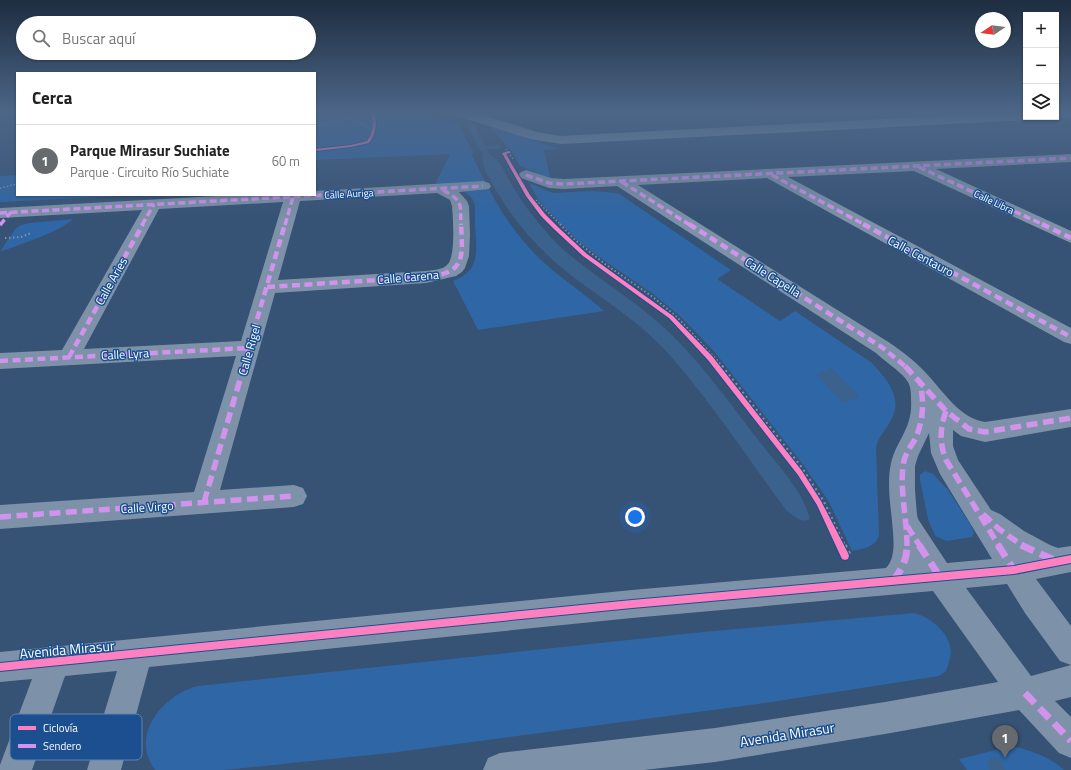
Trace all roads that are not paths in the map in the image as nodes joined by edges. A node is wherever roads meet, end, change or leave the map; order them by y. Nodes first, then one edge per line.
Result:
1 (1067, 160) edge
2 (917, 166) junction
3 (518, 169) road end
4 (771, 174) junction
5 (622, 182) junction
6 (483, 186) dead end
7 (441, 189) junction
8 (312, 196) edge
9 (316, 196) edge
10 (293, 197) junction
11 (154, 204) junction
12 (5, 212) edge
13 (0, 225) edge
14 (1071, 238) edge
15 (267, 287) junction
16 (1071, 337) edge
17 (249, 348) junction
18 (69, 357) junction
19 (0, 361) edge
20 (919, 379) junction
21 (946, 411) junction
22 (1071, 418) edge
23 (294, 496) dead end
24 (204, 502) junction
25 (973, 504) junction
26 (0, 517) edge
27 (906, 524) junction
28 (1065, 560) edge
29 (1014, 570) junction
30 (940, 577) junction
31 (892, 581) junction
32 (1071, 650) edge
33 (137, 654) junction
34 (54, 662) junction
35 (0, 667) edge
36 (1071, 681) edge
37 (1025, 693) junction
38 (35, 714) edge
39 (120, 714) edge
40 (1071, 741) edge
41 (19, 760) edge
42 (107, 760) edge
43 (15, 770) edge
44 (104, 770) edge
45 (500, 770) edge

1 - 2 street
2 - 4 street
2 - 14 street, Calle Libra
3 - 5 street
4 - 5 street
4 - 16 street, Calle Centauro
5 - 20 street, Calle Capella
6 - 7 street, Calle Auriga
7 - 9 street, Calle Auriga
7 - 15 street, Calle Carena
8 - 10 street, Calle Auriga
10 - 11 street, Calle Auriga
10 - 15 street, Calle Rigel
11 - 12 street, Calle Auriga
11 - 18 street, Calle Aries
12 - 13 street
15 - 17 street, Calle Rigel
17 - 18 street, Calle Lyra
17 - 24 street, Calle Rigel
18 - 19 street, Calle Lyra
20 - 21 street, Calle Capella
20 - 27 street
21 - 22 street, Calle Capella
21 - 25 street
23 - 24 street, Calle Virgo
24 - 26 street, Calle Virgo
25 - 28 street
25 - 29 street
27 - 30 street
27 - 31 street
28 - 29 street, Avenida Mirasur
29 - 30 street, Avenida Mirasur
29 - 32 street
30 - 31 street, Avenida Mirasur
30 - 37 street
31 - 33 street, Avenida Mirasur
33 - 34 street, Avenida Mirasur
33 - 39 street
34 - 35 street, Avenida Mirasur
34 - 38 street
36 - 37 street, Avenida Mirasur
37 - 40 street
37 - 45 street, Avenida Mirasur
41 - 43 street
42 - 44 street

